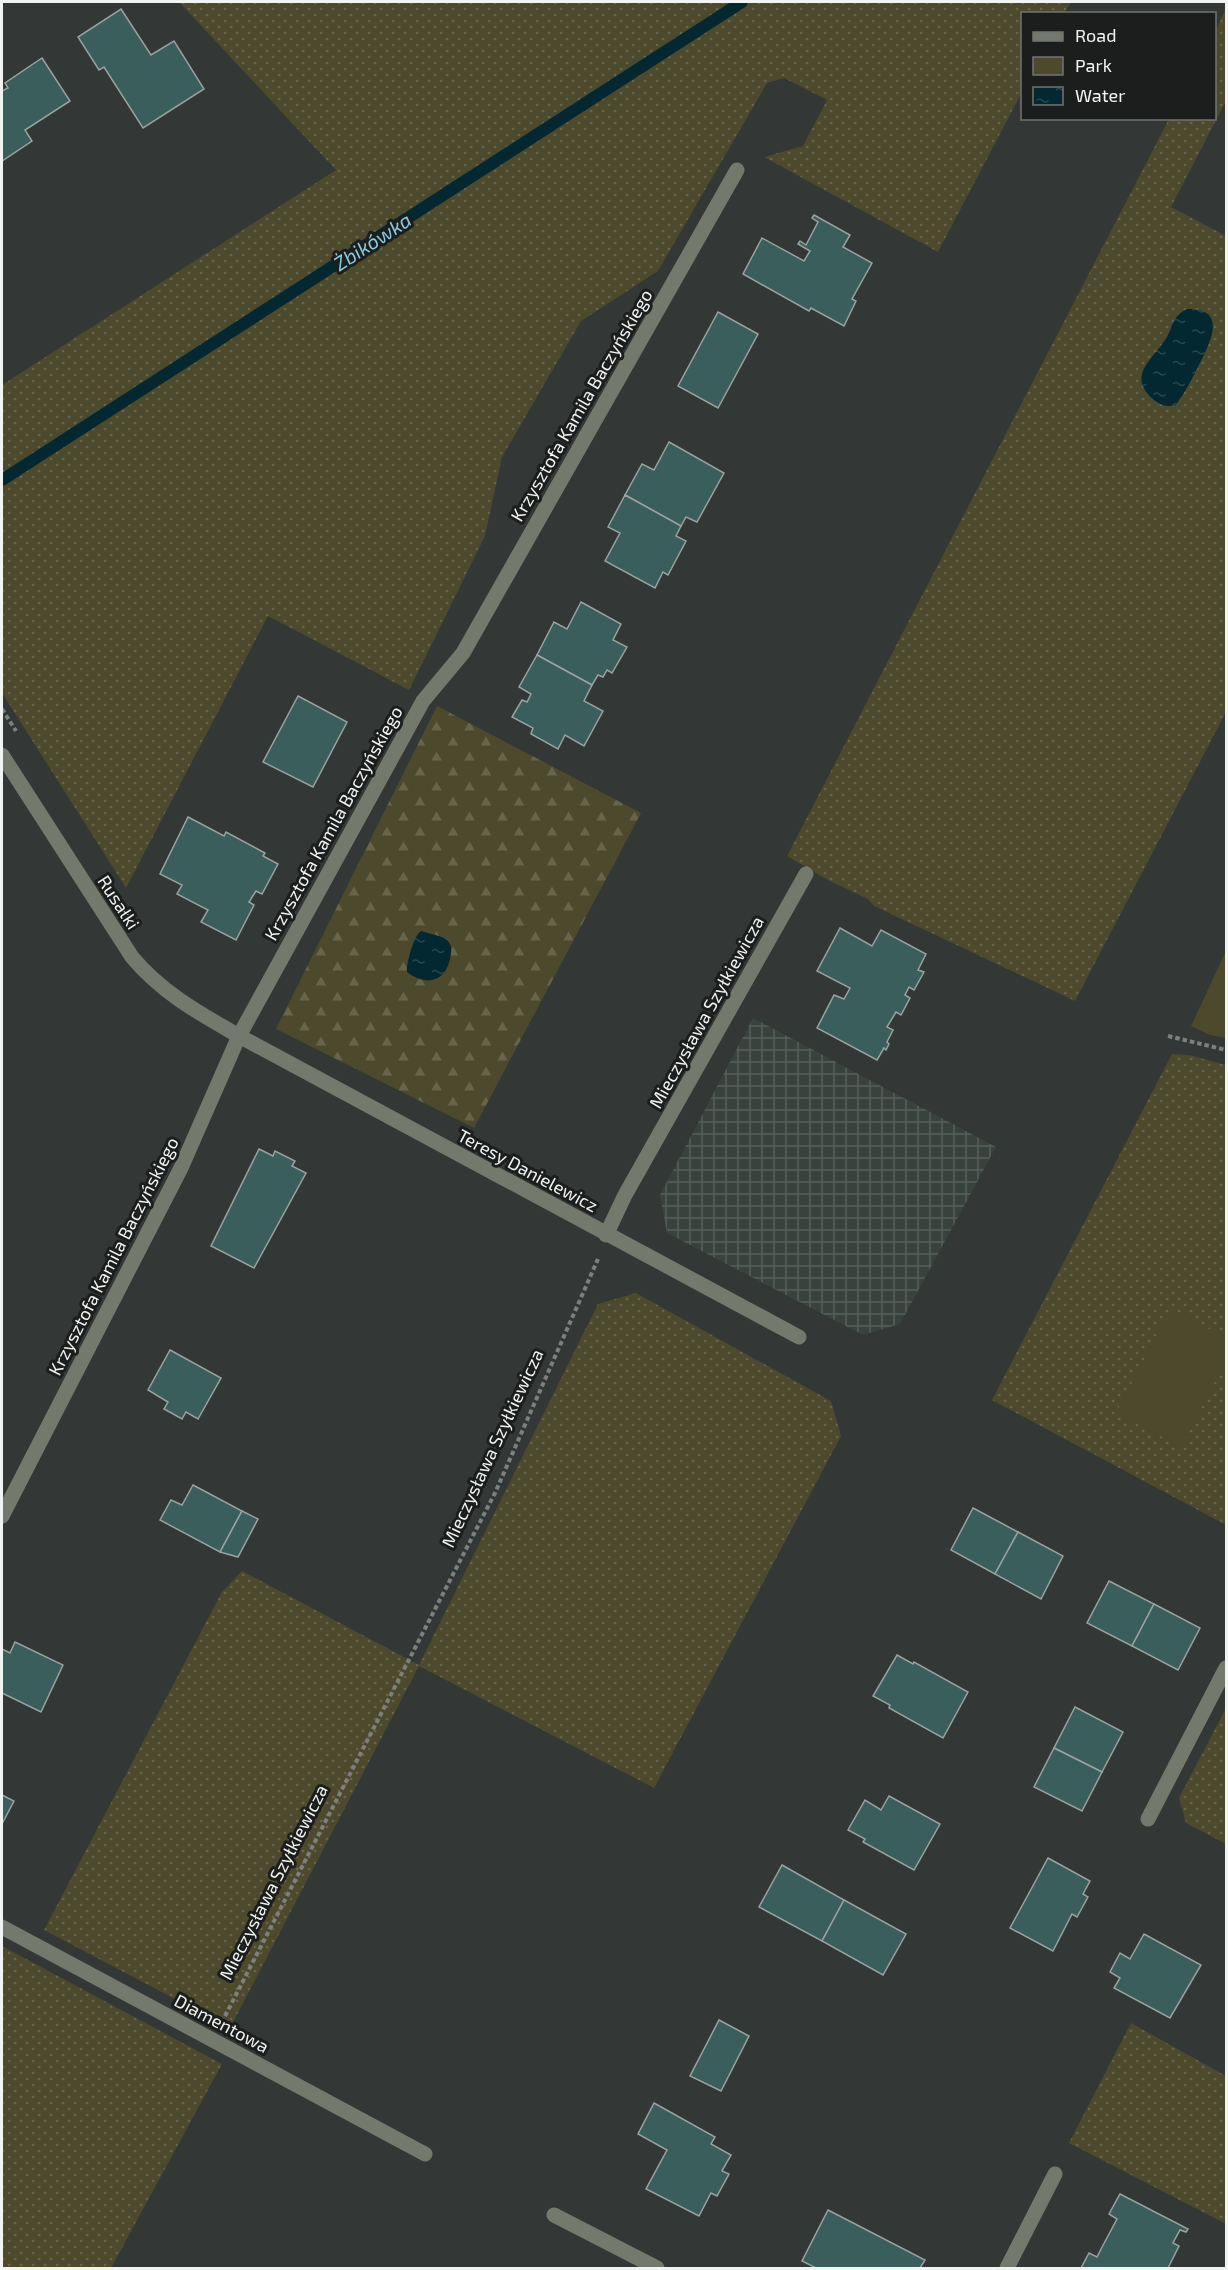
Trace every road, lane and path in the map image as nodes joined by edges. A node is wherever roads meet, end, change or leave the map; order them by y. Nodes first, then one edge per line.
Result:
1 (737, 170) dead end
2 (2, 754) edge
3 (806, 874) dead end
4 (239, 1036) junction
5 (1168, 1036) dead end
6 (1227, 1050) edge
7 (606, 1235) junction
8 (799, 1337) dead end
9 (2, 1516) edge
10 (1227, 1668) edge
11 (1148, 1819) dead end
12 (2, 1927) edge
13 (213, 2040) junction
14 (425, 2154) dead end
15 (1055, 2174) dead end
16 (554, 2215) dead end
17 (657, 2268) edge
18 (1006, 2268) edge

1 - 4 street, Krzysztofa Kamila Baczyńskiego
2 - 4 street, Rusałki
3 - 7 street, Mieczysława Szyłkiewicza
4 - 7 street, Teresy Danielewicz
4 - 9 street, Krzysztofa Kamila Baczyńskiego
5 - 6 path
7 - 8 street, Teresy Danielewicz
7 - 13 path, Mieczysława Szyłkiewicza
10 - 11 street
12 - 13 street, Diamentowa
13 - 14 street, Diamentowa
15 - 18 street
16 - 17 street

